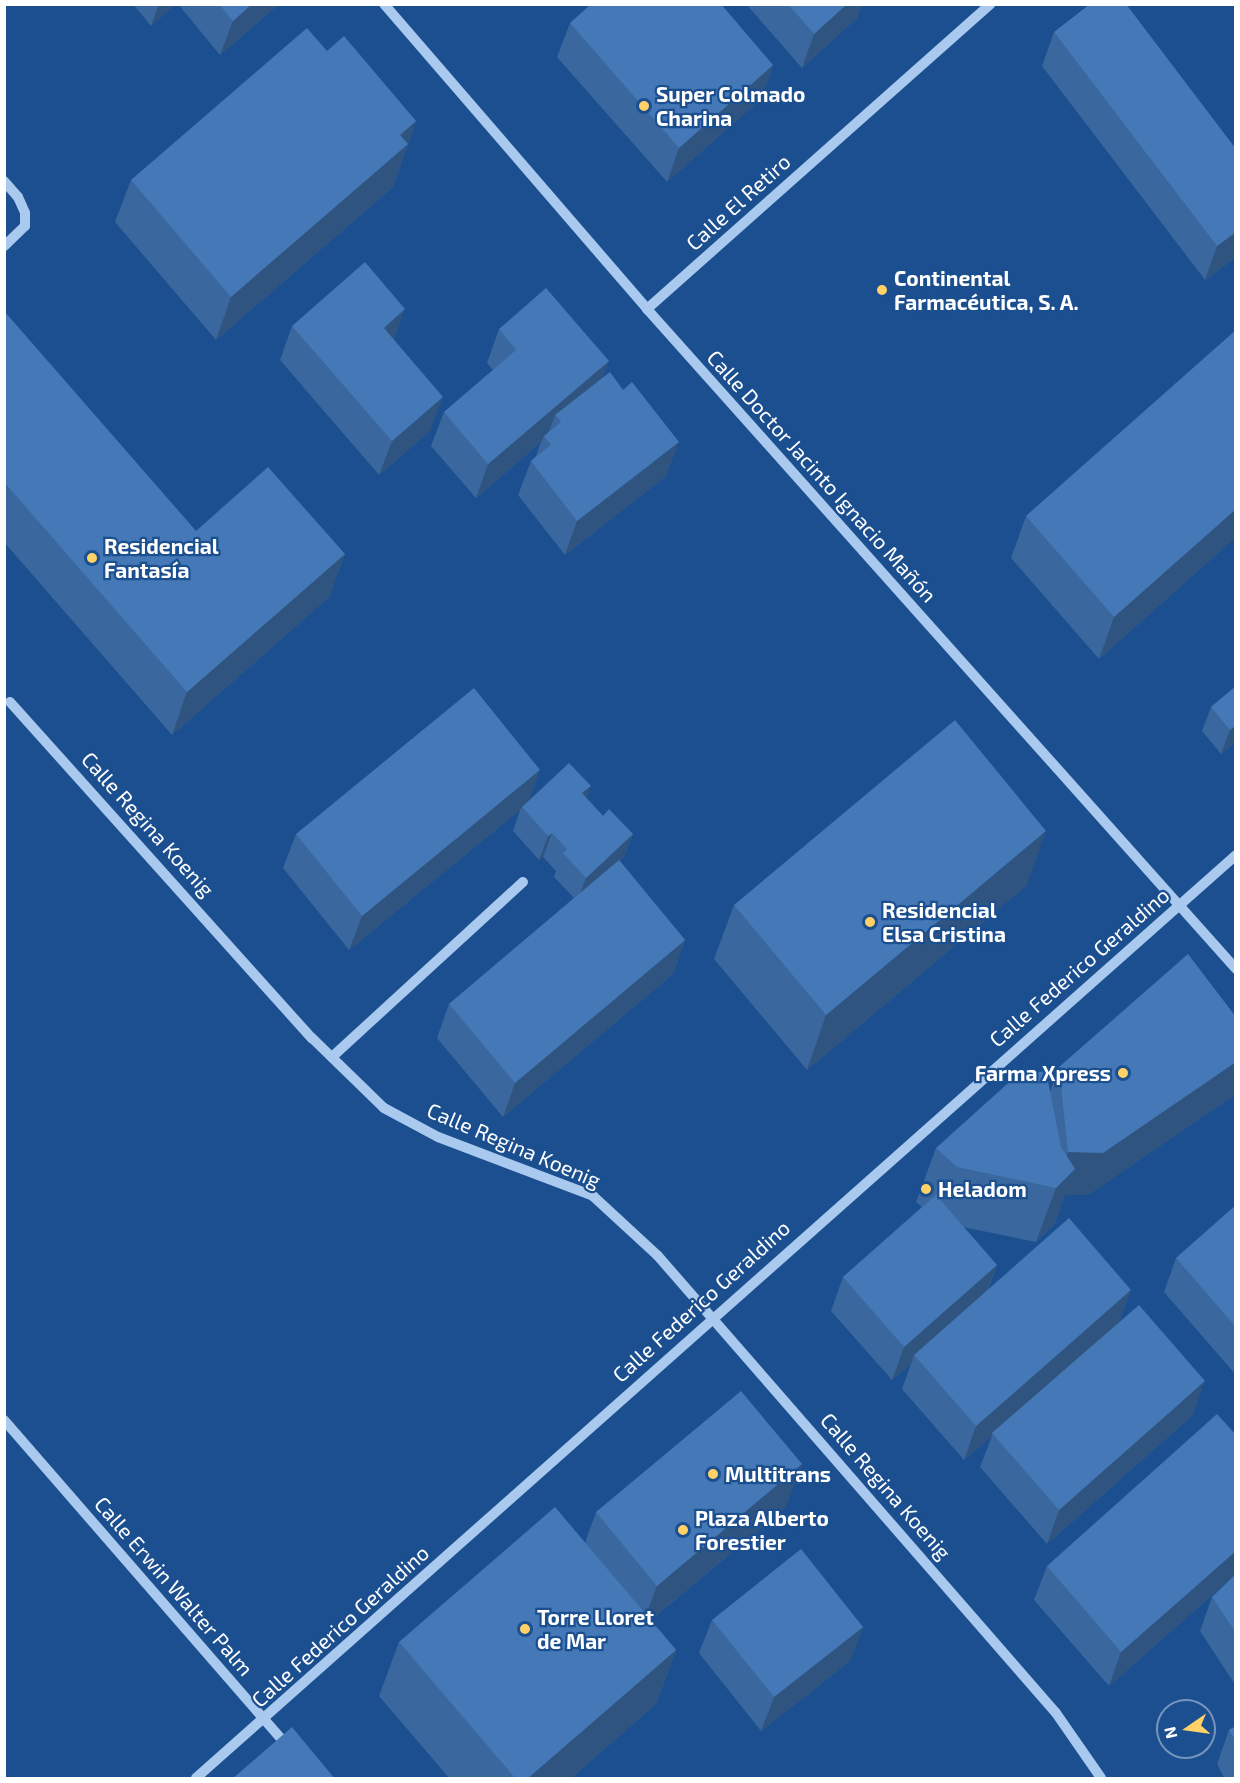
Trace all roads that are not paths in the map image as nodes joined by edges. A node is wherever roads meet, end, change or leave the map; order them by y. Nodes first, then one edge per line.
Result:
1 (384, 4) edge
2 (990, 4) edge
3 (4, 181) edge
4 (4, 246) edge
5 (647, 309) junction
6 (10, 702) dead end
7 (1236, 855) edge
8 (523, 882) dead end
9 (1180, 904) junction
10 (1236, 969) edge
11 (332, 1057) junction
12 (713, 1316) junction
13 (4, 1420) edge
14 (265, 1720) junction
15 (300, 1762) edge
16 (196, 1779) edge
17 (1101, 1779) edge

1 - 5 street, Calle Doctor Jacinto Ignacio Mañón
2 - 5 street, Calle El Retiro
3 - 4 street
5 - 9 street, Calle Doctor Jacinto Ignacio Mañón
6 - 11 street, Calle Regina Koenig
7 - 9 street, Calle Federico Geraldino
8 - 11 street
9 - 10 street, Calle Doctor Jacinto Ignacio Mañón
9 - 12 street, Calle Federico Geraldino
11 - 12 street, Calle Regina Koenig
12 - 14 street, Calle Federico Geraldino
12 - 17 street, Calle Regina Koenig
13 - 14 street, Calle Erwin Walter Palm
14 - 15 street, Calle Erwin Walter Palm
14 - 16 street, Calle Federico Geraldino

